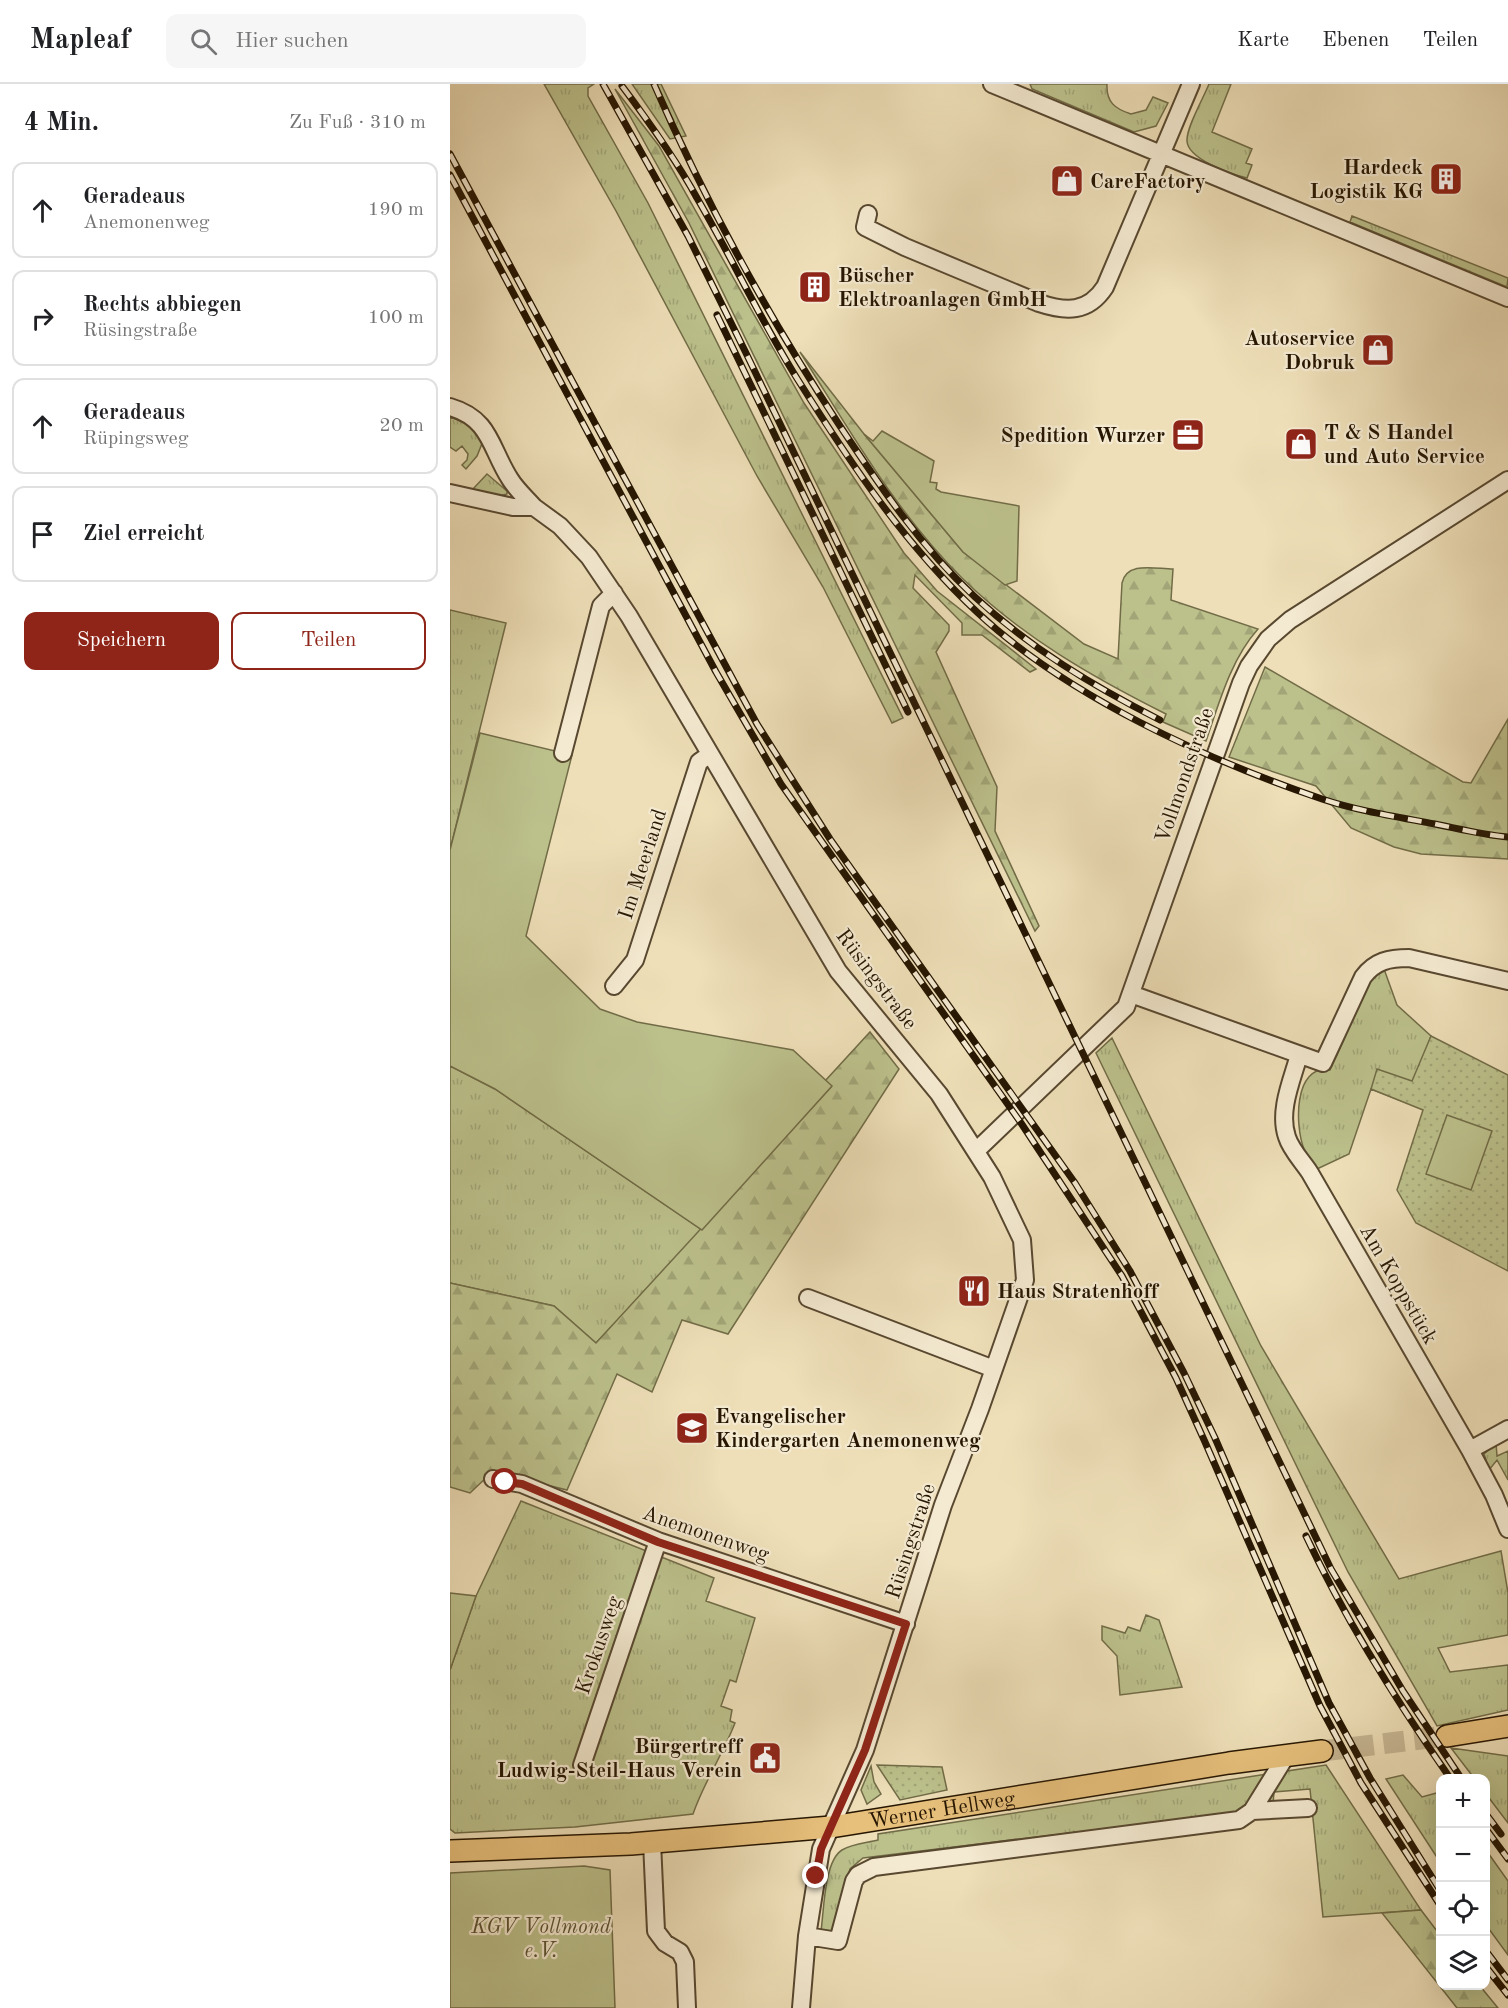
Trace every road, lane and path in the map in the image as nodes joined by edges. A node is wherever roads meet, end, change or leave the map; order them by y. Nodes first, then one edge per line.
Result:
1 (992, 84) edge
2 (1191, 84) edge
3 (1162, 156) junction
4 (868, 214) dead end
5 (1508, 298) edge
6 (450, 407) edge
7 (1508, 480) edge
8 (450, 492) edge
9 (534, 507) junction
10 (614, 592) junction
11 (563, 753) dead end
12 (709, 755) junction
13 (1508, 981) edge
14 (614, 986) dead end
15 (1131, 994) junction
16 (1306, 1058) junction
17 (977, 1150) junction
18 (808, 1298) dead end
19 (994, 1369) junction
20 (1508, 1429) edge
21 (1470, 1450) junction
22 (493, 1479) dead end
23 (1508, 1529) edge
24 (658, 1542) junction
25 (906, 1624) junction
26 (1508, 1726) edge
27 (1508, 1738) edge
28 (1322, 1751) tunnel mouth
29 (1286, 1756) junction
30 (582, 1765) dead end
31 (1308, 1808) dead end
32 (1252, 1811) junction
33 (831, 1827) junction
34 (652, 1842) junction
35 (450, 1851) edge
36 (807, 1936) junction
37 (687, 2008) edge
38 (801, 2008) edge

1 - 3 street
2 - 3 street
3 - 4 street
3 - 5 street
6 - 9 street, Rüsingstraße
7 - 15 street, Vollmondstraße
8 - 9 street
9 - 10 street, Rüsingstraße
10 - 11 street
10 - 12 street, Rüsingstraße
12 - 14 street, Im Meerland
12 - 17 street, Rüsingstraße
13 - 16 street
15 - 16 street
15 - 17 street, Vollmondstraße
16 - 21 street, Am Koppstück
17 - 19 street, Rüsingstraße
18 - 19 street
19 - 25 street, Rüsingstraße
20 - 21 street
21 - 23 street, Am Koppstück
22 - 24 street, Anemonenweg
24 - 25 street, Anemonenweg
24 - 30 street, Krokusweg
25 - 33 street, Rüsingstraße
26 - 27 main road
28 - 29 main road, Werner Hellweg
29 - 32 street
29 - 33 main road, Werner Hellweg
31 - 32 street
32 - 36 street
33 - 34 main road, Werner Hellweg
33 - 36 street, Rüsingstraße
34 - 35 main road, Werner Hellweg
34 - 37 street
36 - 38 street, Rüsingstraße

